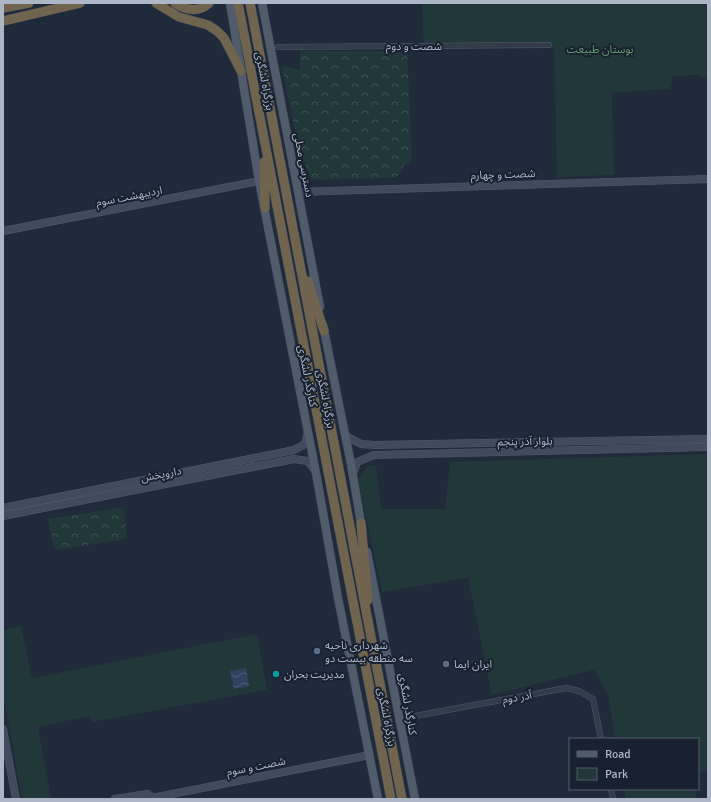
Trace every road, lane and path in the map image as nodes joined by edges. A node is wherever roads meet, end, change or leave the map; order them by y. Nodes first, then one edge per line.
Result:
1 (29, 3) edge
2 (80, 3) edge
3 (156, 3) edge
4 (175, 3) edge
5 (209, 3) edge
6 (230, 3) edge
7 (238, 3) edge
8 (250, 3) edge
9 (262, 3) edge
10 (3, 8) edge
11 (3, 21) edge
12 (549, 45) dead end
13 (278, 47) dead end
14 (241, 71) junction
15 (261, 125) junction
16 (708, 179) edge
17 (259, 181) junction
18 (298, 192) junction
19 (265, 208) junction
20 (3, 231) edge
21 (294, 238) junction
22 (324, 331) junction
23 (308, 432) junction
24 (346, 436) junction
25 (708, 439) edge
26 (708, 447) edge
27 (294, 450) junction
28 (294, 459) junction
29 (316, 473) junction
30 (353, 474) junction
31 (4, 506) edge
32 (4, 516) edge
33 (361, 524) junction
34 (370, 637) junction
35 (399, 719) junction
36 (3, 729) edge
37 (601, 738) edge
38 (370, 755) junction
39 (16, 799) edge
40 (115, 799) edge
41 (151, 799) edge
42 (378, 799) edge
43 (391, 799) edge
44 (402, 799) edge
45 (415, 799) edge

1 - 10 highway
2 - 11 highway
3 - 14 highway
4 - 5 highway
6 - 14 main road, کنارگذر لشگری
7 - 15 highway, بزرگراه لشگری
8 - 21 highway, بزرگراه لشگری
9 - 18 main road, دسترسی محلی
12 - 13 street, شصت و دوم
14 - 17 main road, کنارگذر لشگری
15 - 19 highway
15 - 43 highway, بزرگراه لشگری
16 - 18 street, شصت و چهارم
17 - 19 main road, کنارگذر لشگری
17 - 20 street, اردیبهشت سوم
18 - 22 main road, دسترسی محلی
19 - 23 main road, کنارگذر لشگری
21 - 22 highway
21 - 34 highway, بزرگراه لشگری
22 - 24 main road, کنارگذر لشگری
23 - 27 street
23 - 29 main road, کنارگذر لشگری
24 - 25 street, بلوار آذر پنجم
24 - 30 main road, کنارگذر لشگری
26 - 30 street, بلوار آذر پنجم
27 - 28 street
27 - 31 street, داروپخش
28 - 29 street
28 - 32 street, داروپخش
29 - 38 main road, کنارگذر لشگری
30 - 33 main road, کنارگذر لشگری
31 - 32 street
33 - 34 highway
33 - 35 main road, کنارگذر لشگری
34 - 44 highway, بزرگراه لشگری
35 - 37 street, آذر دوم
35 - 45 main road, کنارگذر لشگری
36 - 39 street
38 - 41 street, شصت و سوم
38 - 42 main road, کنارگذر لشگری
40 - 41 street, شصت و سوم

